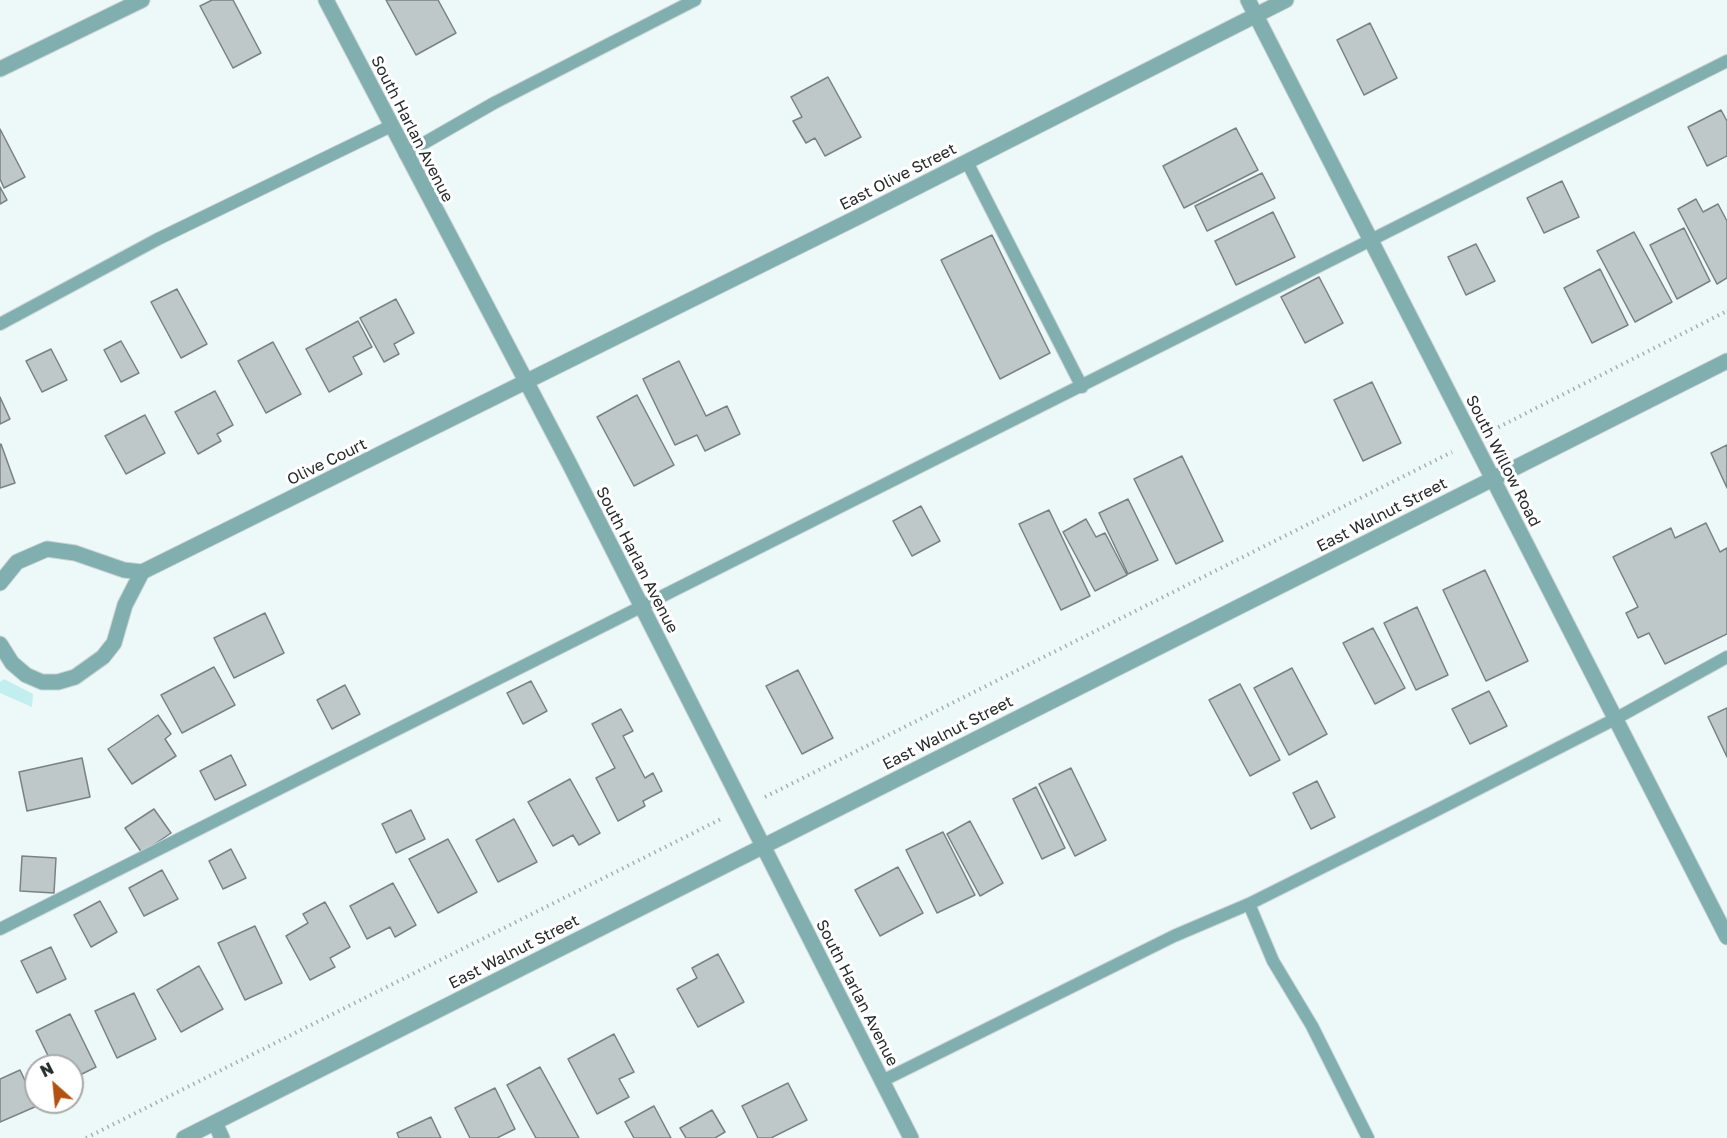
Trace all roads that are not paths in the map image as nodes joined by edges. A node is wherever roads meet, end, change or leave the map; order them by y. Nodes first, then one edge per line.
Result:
1 (142, 0) edge
2 (326, 0) edge
3 (695, 0) edge
4 (1248, 0) edge
5 (1286, 0) edge
6 (1256, 15) junction
7 (1727, 61) edge
8 (0, 69) edge
9 (390, 126) junction
10 (405, 154) junction
11 (967, 162) junction
12 (1371, 242) junction
13 (0, 324) edge
14 (1727, 361) edge
15 (526, 383) junction
16 (1082, 387) junction
17 (1493, 479) junction
18 (142, 572) junction
19 (0, 583) edge
20 (642, 608) junction
21 (0, 644) edge
22 (1727, 657) edge
23 (1615, 719) junction
24 (762, 847) junction
25 (1249, 904) junction
26 (0, 929) edge
27 (1727, 937) edge
28 (882, 1081) junction
29 (215, 1123) junction
30 (184, 1138) edge
31 (222, 1138) edge
32 (911, 1138) edge
33 (1368, 1138) edge

1 - 8 street
2 - 9 street, South Harlan Avenue
3 - 10 lane
4 - 6 street, South Willow Road
5 - 6 street, East Olive Street
6 - 11 street, East Olive Street
6 - 12 street, South Willow Road
7 - 12 lane
9 - 10 street, South Harlan Avenue
9 - 13 lane
10 - 15 street, South Harlan Avenue
11 - 15 street, East Olive Street
11 - 16 lane
12 - 16 lane
12 - 17 street, South Willow Road
14 - 17 street, East Walnut Street
15 - 18 street, Olive Court
15 - 20 street, South Harlan Avenue
16 - 20 lane
17 - 23 street, South Willow Road
17 - 24 street, East Walnut Street
18 - 19 street
18 - 21 street
20 - 24 street, South Harlan Avenue
20 - 26 lane
22 - 23 lane
23 - 25 lane
23 - 27 street, South Willow Road
24 - 28 street, South Harlan Avenue
24 - 29 street, East Walnut Street
25 - 28 lane
25 - 33 lane
28 - 32 street, South Harlan Avenue
29 - 30 street, East Walnut Street
29 - 31 street

